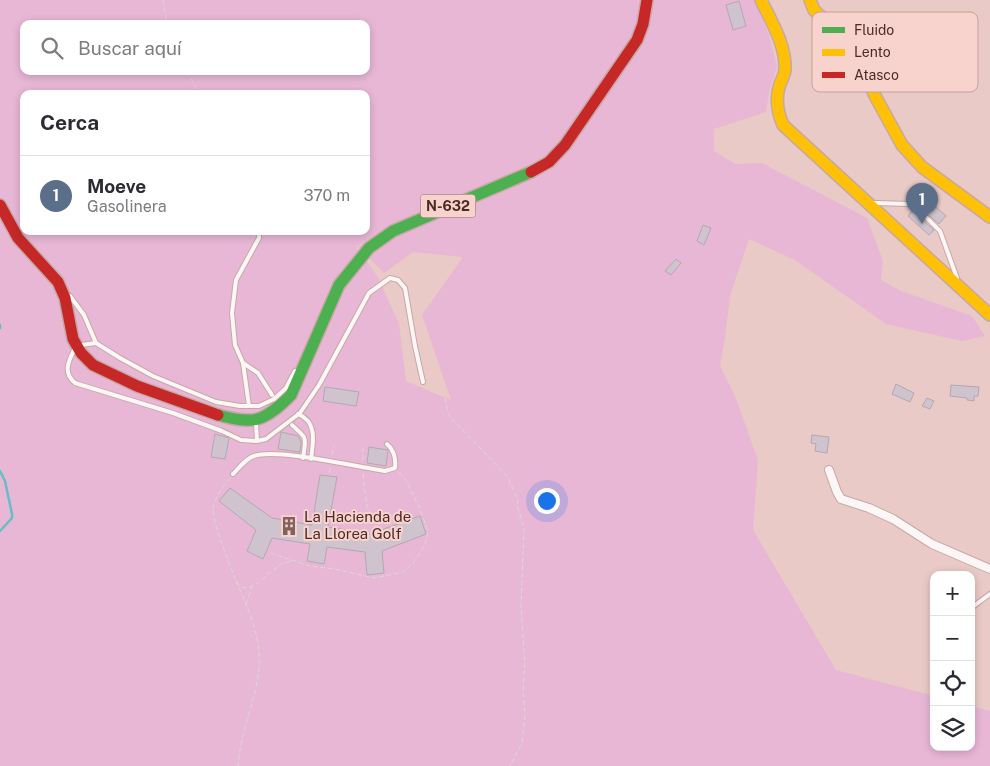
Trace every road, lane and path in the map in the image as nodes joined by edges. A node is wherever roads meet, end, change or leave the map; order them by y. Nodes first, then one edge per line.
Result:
1 (163, 0) edge
2 (647, 0) edge
3 (762, 0) edge
4 (810, 0) edge
5 (816, 12) edge
6 (166, 20) edge
7 (189, 75) edge
8 (197, 90) edge
9 (873, 92) edge
10 (868, 203) junction
11 (0, 205) edge
12 (990, 217) edge
13 (259, 235) edge
14 (960, 287) junction
15 (61, 290) junction
16 (990, 315) edge
17 (96, 342) junction
18 (81, 345) dead end
19 (74, 350) dead end
20 (312, 350) junction
21 (243, 363) junction
22 (424, 382) joint
23 (272, 395) dead end
24 (248, 406) junction
25 (298, 414) junction
26 (255, 420) junction
27 (292, 425) dead end
28 (257, 441) junction
29 (387, 444) dead end
30 (363, 447) dead end
31 (302, 458) junction
32 (311, 459) junction
33 (362, 467) junction
34 (395, 468) junction
35 (829, 470) dead end
36 (233, 474) joint
37 (376, 528) dead end
38 (270, 553) dead end
39 (292, 560) junction
40 (990, 569) edge
41 (236, 582) junction
42 (252, 586) junction
43 (990, 594) edge
44 (246, 605) junction
45 (975, 605) edge
46 (238, 766) edge
47 (510, 766) edge

1 - 6 path
2 - 20 main road, N-632
3 - 10 main road
4 - 5 main road
7 - 8 path
9 - 12 main road
10 - 14 main road
10 - 14 lane
11 - 15 main road
13 - 21 lane
14 - 16 main road
15 - 17 lane
15 - 26 main road
17 - 18 lane
17 - 24 lane
19 - 28 lane
20 - 24 lane
20 - 26 main road, N-632
21 - 23 lane
21 - 24 lane
22 - 25 lane
22 - 47 path
25 - 28 lane
25 - 32 lane
26 - 28 lane
27 - 31 lane
29 - 34 lane
30 - 33 path
31 - 32 lane
31 - 36 lane
32 - 33 lane
33 - 34 lane
33 - 37 path
34 - 39 path
35 - 40 street
36 - 41 path
38 - 39 path
39 - 42 path
41 - 42 path
41 - 44 path
42 - 44 path
43 - 45 lane
44 - 46 path

